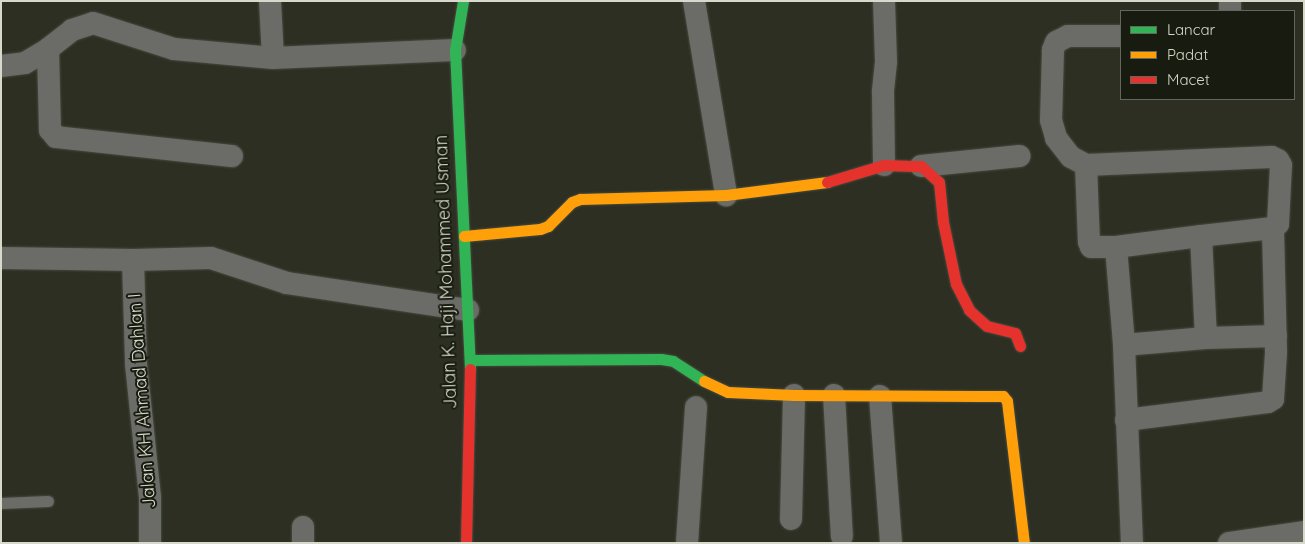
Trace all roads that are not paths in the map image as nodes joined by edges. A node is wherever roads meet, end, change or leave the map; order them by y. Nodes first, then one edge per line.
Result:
1 (270, 1) edge
2 (463, 1) edge
3 (694, 1) edge
4 (884, 1) edge
5 (1120, 36) edge
6 (48, 49) junction
7 (454, 50) junction
8 (274, 58) junction
9 (1, 66) edge
10 (232, 156) dead end
11 (1018, 156) dead end
12 (884, 165) junction
13 (1086, 165) junction
14 (921, 166) junction
15 (726, 195) junction
16 (1273, 228) junction
17 (464, 236) junction
18 (1201, 236) junction
19 (1116, 246) junction
20 (1, 258) edge
21 (133, 260) junction
22 (468, 310) junction
23 (1276, 336) junction
24 (1206, 338) junction
25 (1124, 345) junction
26 (1020, 346) dead end
27 (470, 360) junction
28 (794, 395) junction
29 (834, 395) junction
30 (880, 396) junction
31 (696, 407) dead end
32 (1126, 420) junction
33 (48, 501) dead end
34 (1, 503) edge
35 (791, 519) dead end
36 (1304, 532) edge
37 (842, 536) dead end
38 (150, 543) edge
39 (466, 543) edge
40 (687, 543) edge
41 (891, 543) edge
42 (1024, 543) edge
43 (1132, 543) edge
44 (1229, 543) edge

1 - 8 street
2 - 7 street, Jalan K. Haji Mohammed Usman
3 - 15 street
4 - 12 street
5 - 13 street
6 - 8 street
6 - 9 street
6 - 10 street
7 - 8 street
7 - 17 street, Jalan K. Haji Mohammed Usman
11 - 14 street
12 - 14 street
12 - 15 street
13 - 16 street
13 - 19 street
14 - 26 street
15 - 17 street
16 - 18 street
16 - 23 street
17 - 22 street, Jalan K. Haji Mohammed Usman
18 - 19 street
18 - 24 street
19 - 25 street
20 - 21 street
21 - 22 street
21 - 38 street, Jalan KH Ahmad Dahlan I
22 - 27 street, Jalan K. Haji Mohammed Usman
23 - 24 street
23 - 32 street
24 - 25 street
25 - 32 street
27 - 28 street
27 - 39 street, Jalan K. Haji Mohammed Usman
28 - 29 street
28 - 35 street
29 - 30 street
29 - 37 street
30 - 41 street
30 - 42 street
31 - 40 street
32 - 43 street
33 - 34 lane
36 - 44 street

